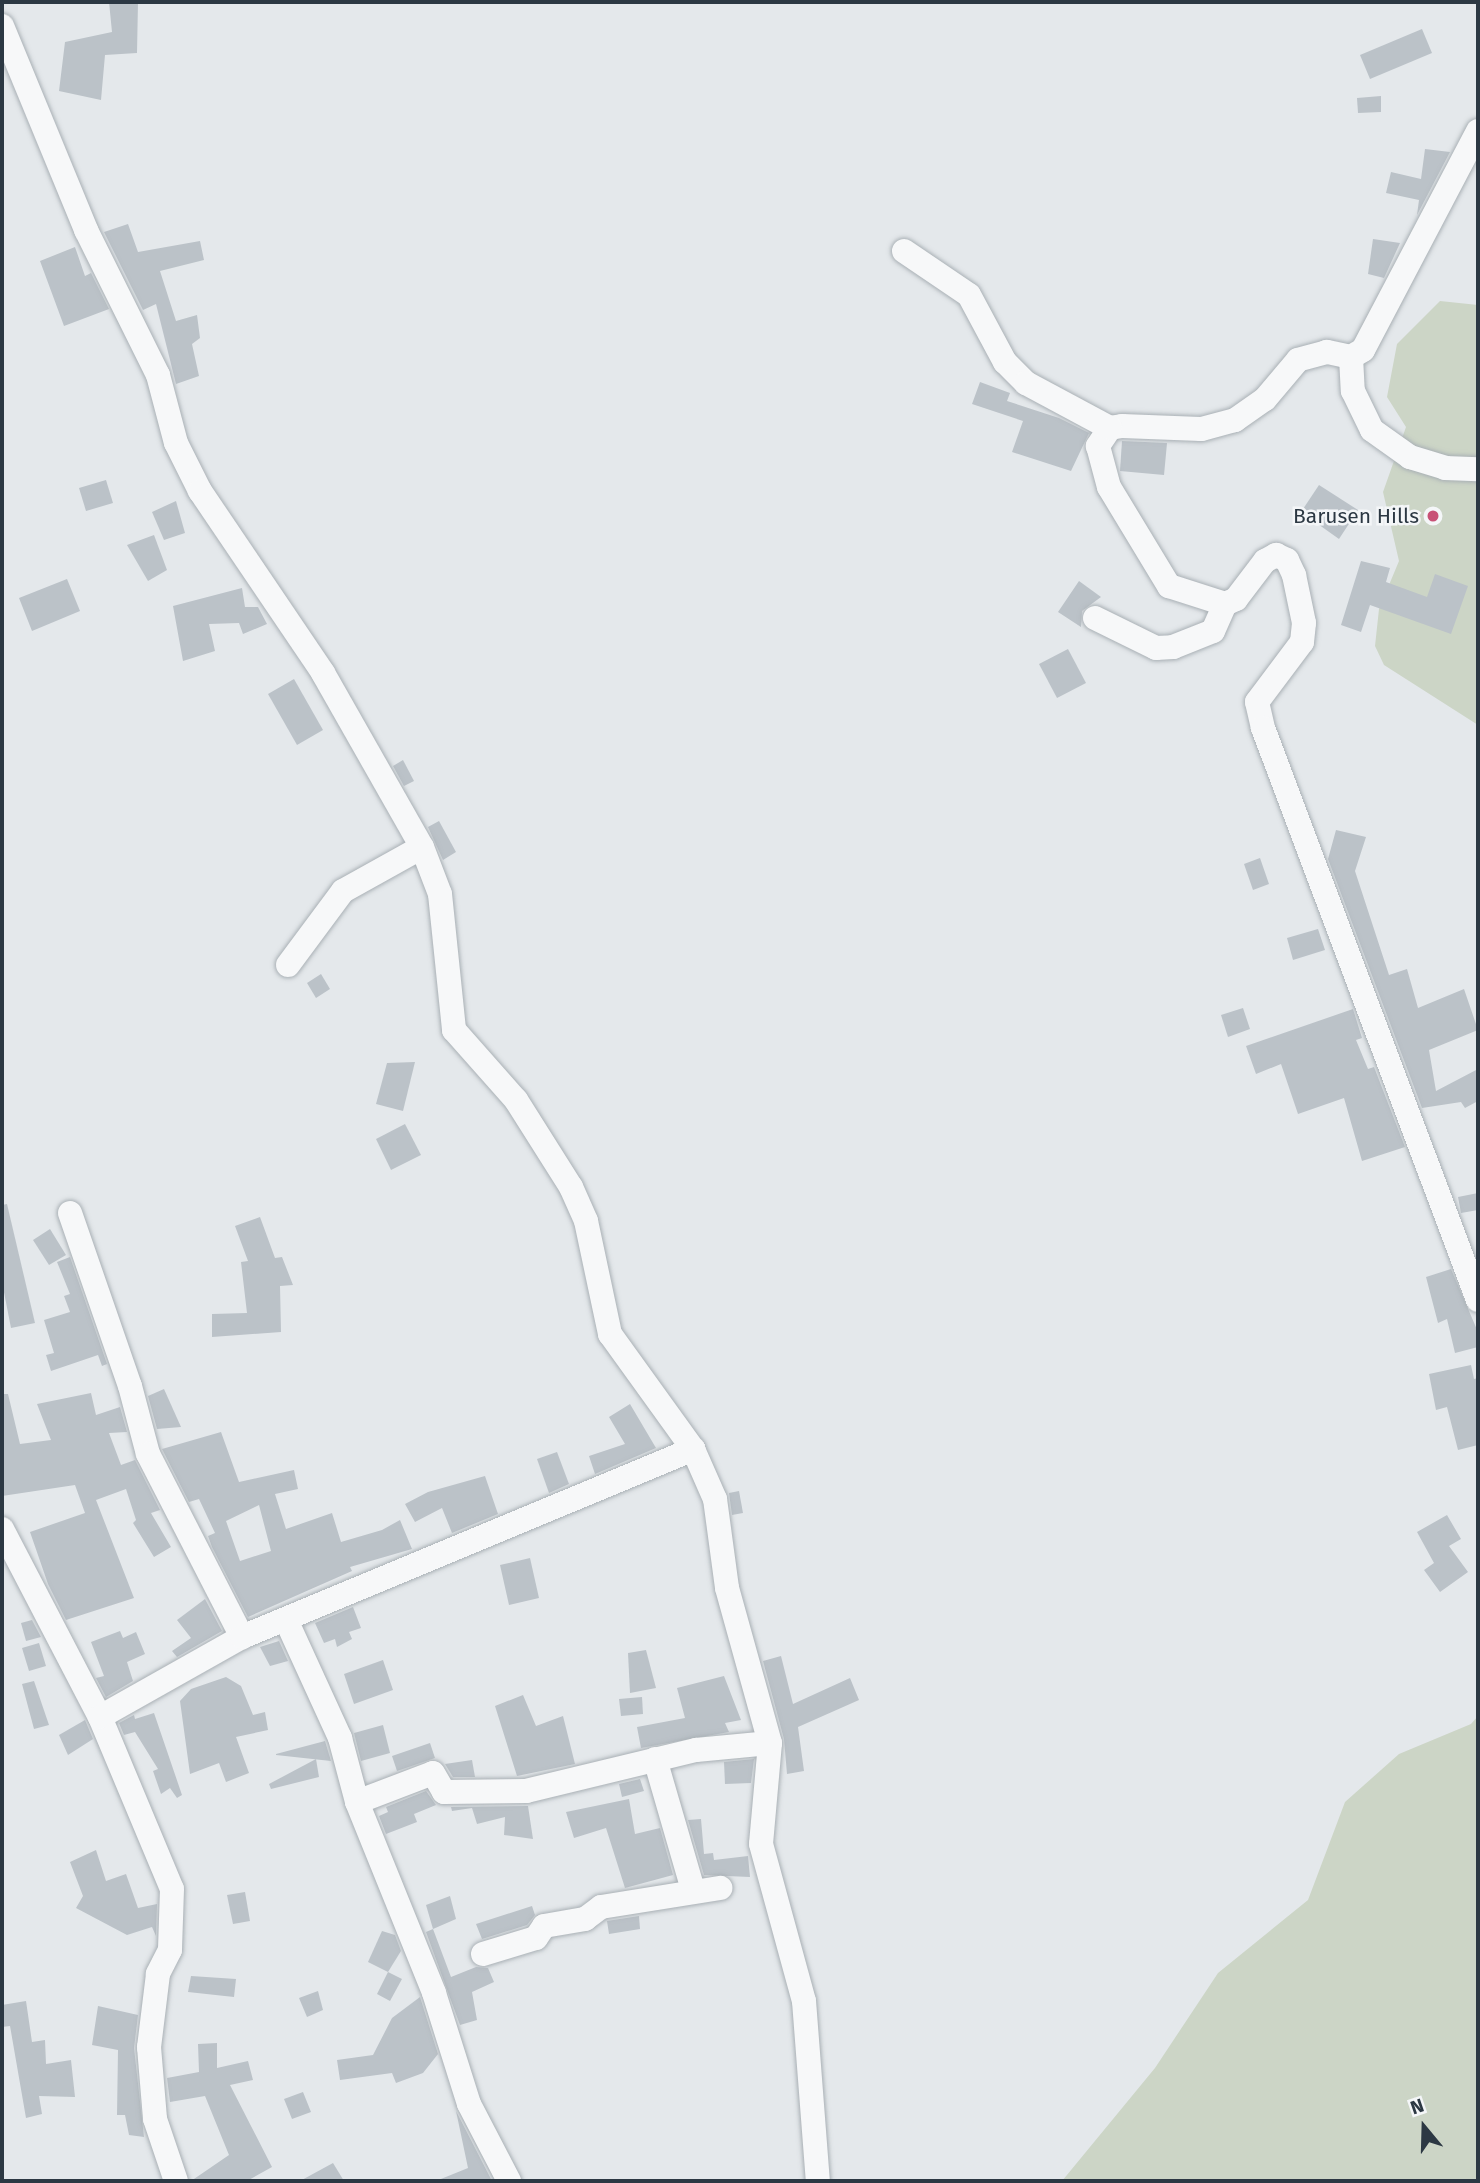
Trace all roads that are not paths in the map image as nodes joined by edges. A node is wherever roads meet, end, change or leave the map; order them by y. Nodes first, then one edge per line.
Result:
1 (2, 26) edge
2 (1478, 131) edge
3 (904, 251) dead end
4 (1351, 357) junction
5 (1110, 428) junction
6 (1478, 469) edge
7 (1225, 604) junction
8 (1096, 618) dead end
9 (422, 847) junction
10 (288, 965) dead end
11 (70, 1213) dead end
12 (1478, 1300) edge
13 (693, 1449) junction
14 (2, 1529) edge
15 (287, 1622) junction
16 (242, 1637) junction
17 (100, 1717) junction
18 (770, 1743) junction
19 (654, 1759) junction
20 (357, 1802) junction
21 (720, 1888) dead end
22 (693, 1890) junction
23 (483, 1955) dead end
24 (176, 2181) edge
25 (509, 2181) edge
26 (818, 2181) edge

1 - 9 street
2 - 4 street
3 - 5 street
4 - 5 street
4 - 6 street
5 - 7 street
7 - 8 street
7 - 12 street
9 - 10 street
9 - 13 street
11 - 16 street
13 - 15 street
13 - 18 street
14 - 17 street
15 - 16 street
15 - 20 street
16 - 17 street
17 - 24 street
18 - 19 street
18 - 26 street
19 - 20 street
19 - 22 street
20 - 25 street
21 - 22 street
22 - 23 street

